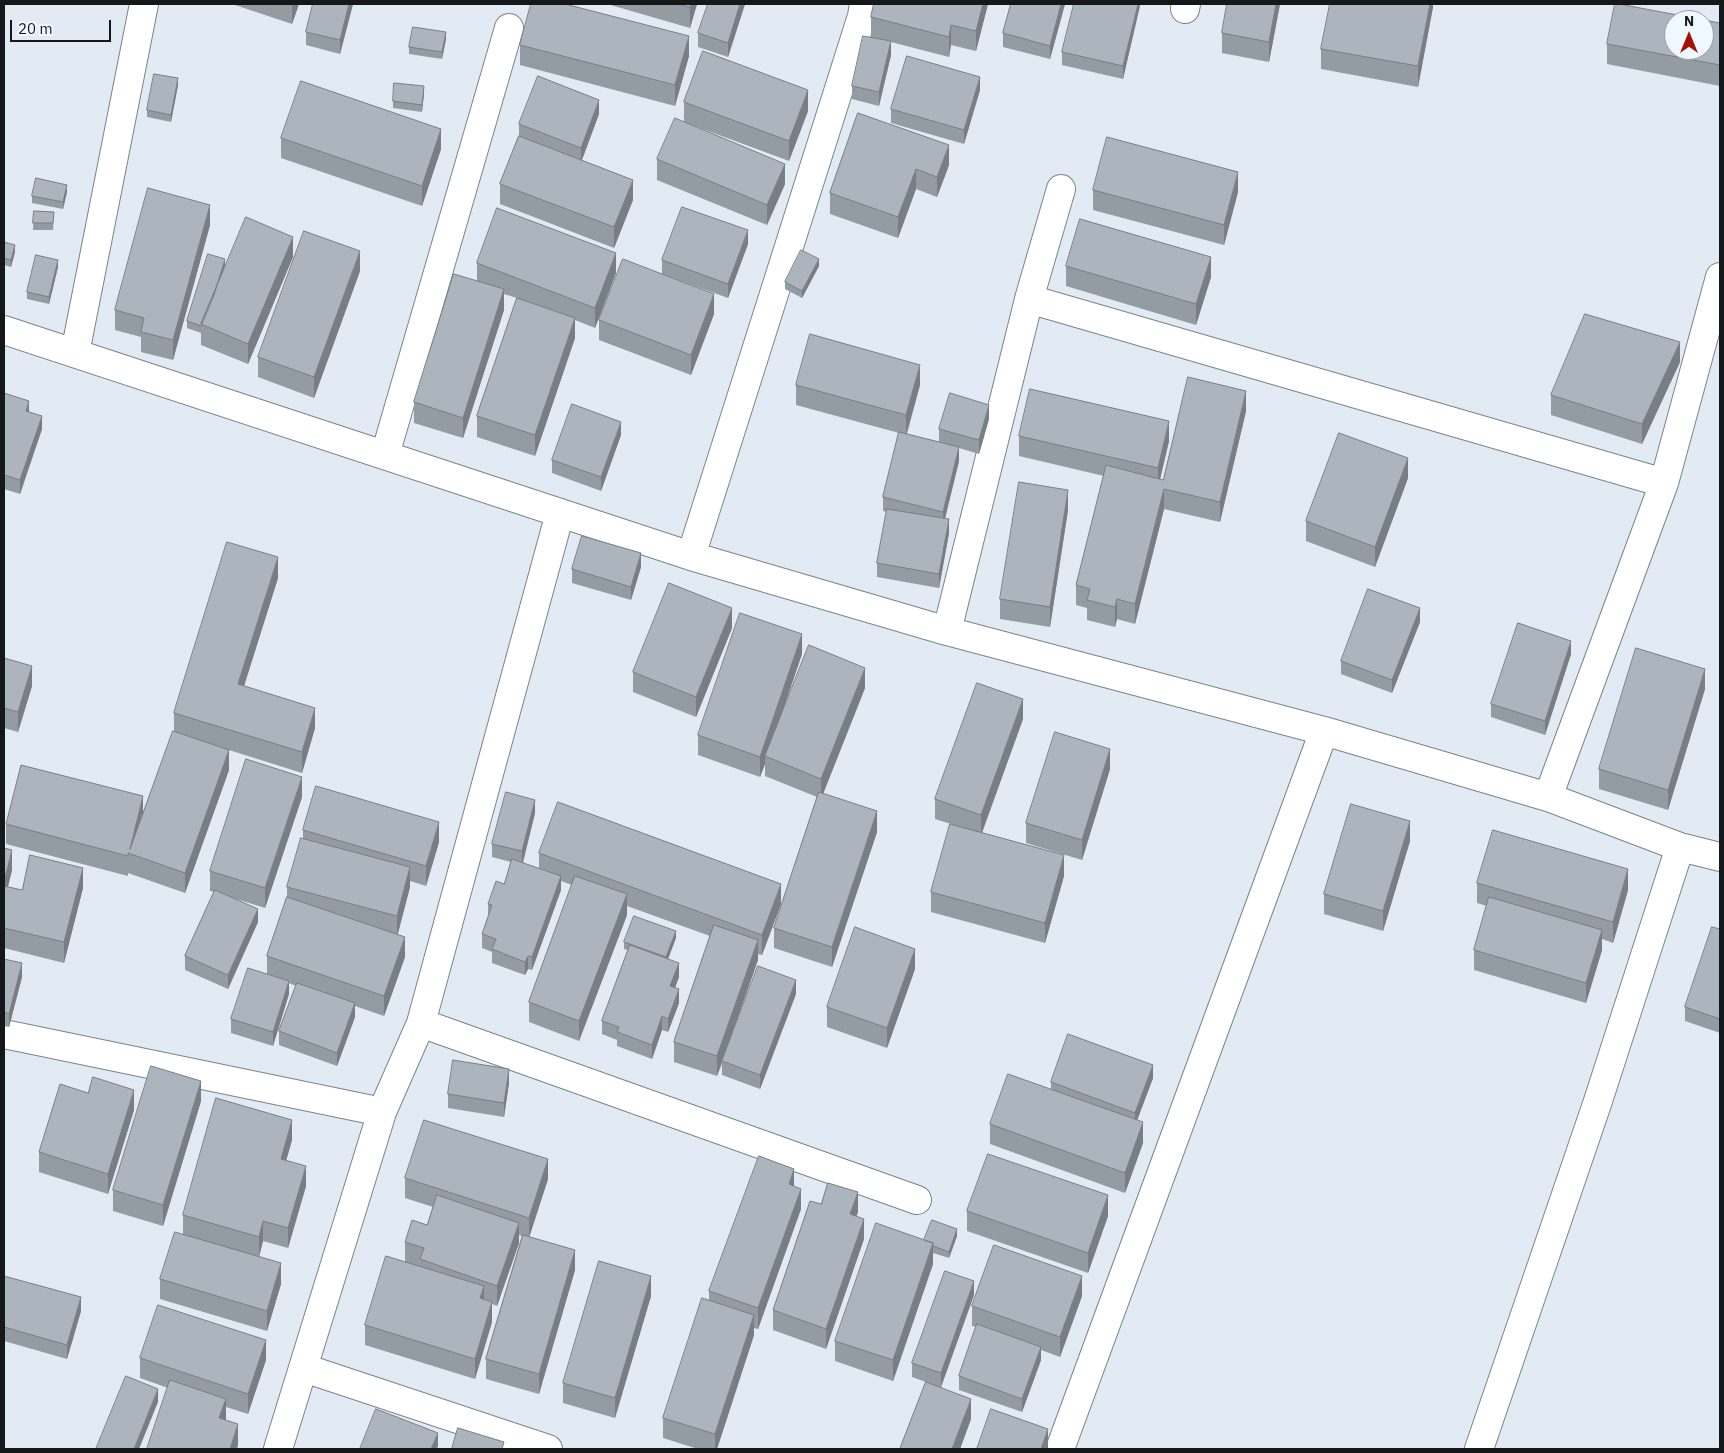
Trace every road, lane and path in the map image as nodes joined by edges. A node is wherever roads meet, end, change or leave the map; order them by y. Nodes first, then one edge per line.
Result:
1 (144, 4) edge
2 (864, 4) edge
3 (509, 28) dead end
4 (1061, 189) dead end
5 (1720, 277) edge
6 (1029, 300) junction
7 (4, 330) edge
8 (75, 353) junction
9 (385, 456) junction
10 (1664, 483) junction
11 (560, 513) junction
12 (692, 556) junction
13 (947, 631) junction
14 (1324, 731) junction
15 (1548, 796) junction
16 (1680, 847) junction
17 (1720, 857) edge
18 (421, 1023) junction
19 (4, 1034) edge
20 (382, 1112) junction
21 (917, 1200) dead end
22 (304, 1368) junction
23 (278, 1449) edge
24 (548, 1449) edge
25 (1060, 1449) edge
26 (1480, 1449) edge

1 - 8 street
2 - 12 street
3 - 9 street
4 - 6 street
5 - 10 street
6 - 10 street
6 - 13 street
7 - 8 street
8 - 9 street
9 - 11 street
10 - 15 street
11 - 12 street
11 - 18 street
12 - 13 street
13 - 14 street
14 - 15 street
14 - 25 street
15 - 16 street
16 - 17 street
16 - 26 street
18 - 20 street
18 - 21 street
19 - 20 street
20 - 22 street
22 - 23 street
22 - 24 street

